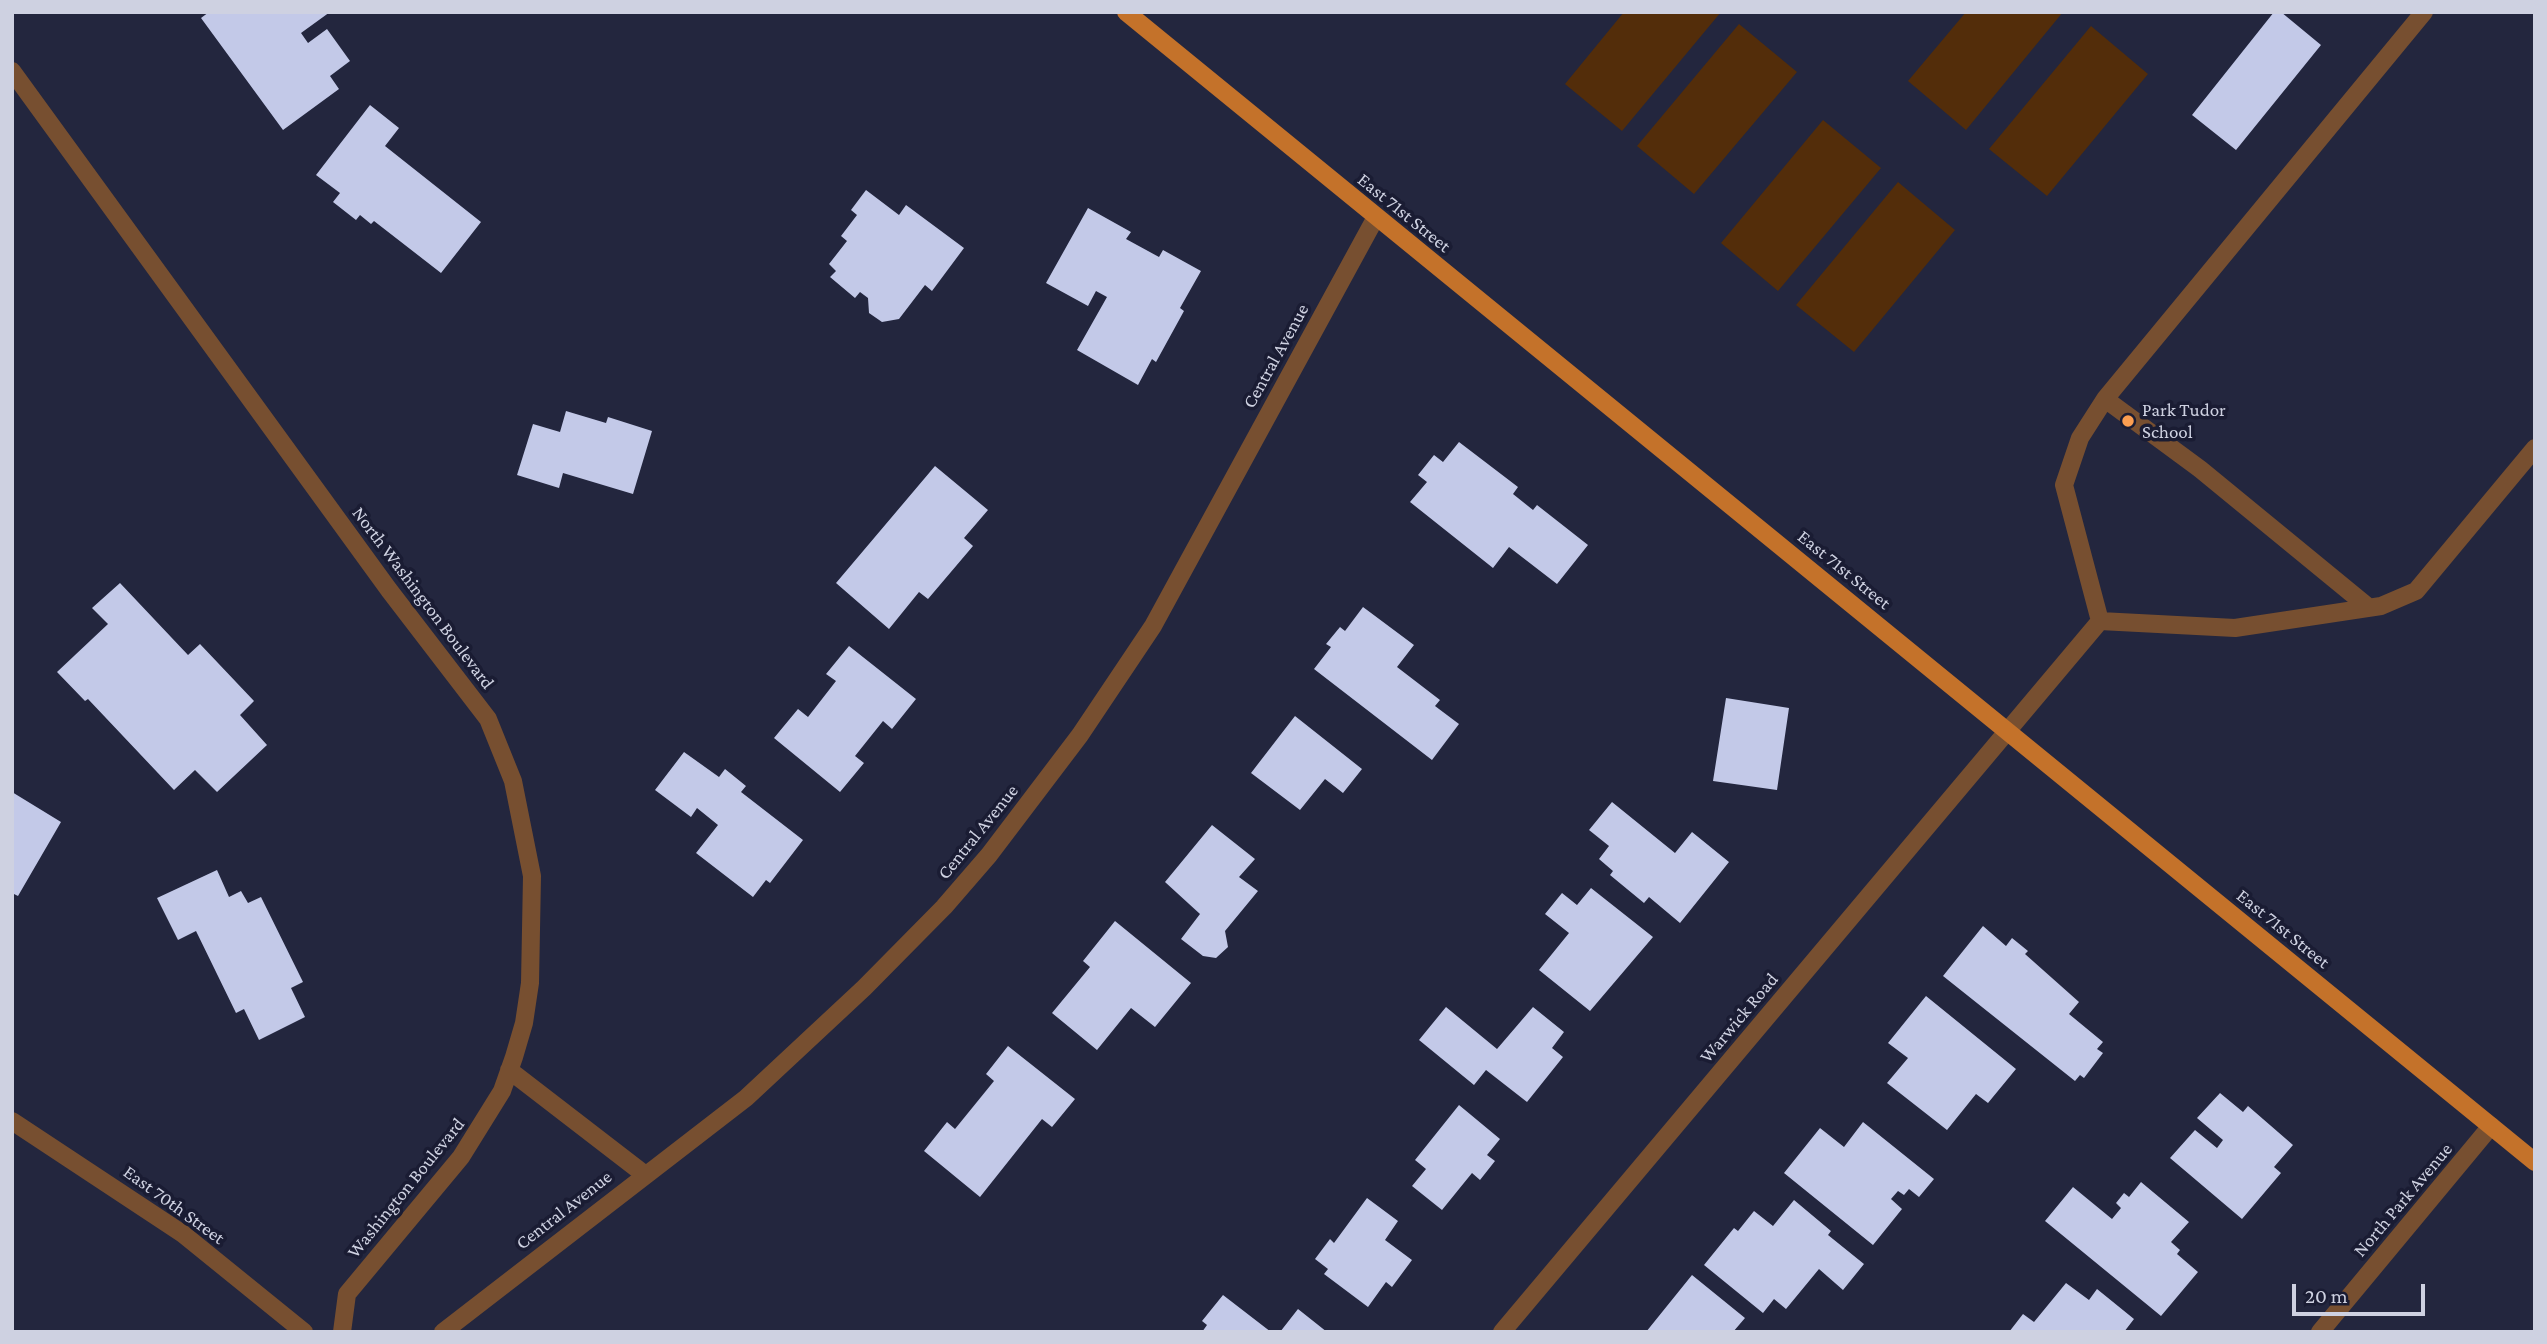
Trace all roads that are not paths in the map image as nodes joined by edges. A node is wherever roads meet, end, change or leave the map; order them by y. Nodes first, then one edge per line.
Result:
1 (1126, 12) edge
2 (2424, 12) edge
3 (12, 71) edge
4 (1376, 217) junction
5 (2105, 398) junction
6 (2535, 448) edge
7 (2367, 606) junction
8 (2100, 621) junction
9 (2008, 730) junction
10 (509, 1070) junction
11 (12, 1121) edge
12 (2491, 1126) junction
13 (2535, 1162) edge
14 (644, 1174) junction
15 (304, 1332) edge
16 (342, 1332) edge
17 (443, 1332) edge
18 (1502, 1332) edge
19 (2320, 1332) edge

1 - 4 main road, East 71st Street
2 - 5 street
3 - 10 street, North Washington Boulevard
4 - 9 main road, East 71st Street
4 - 14 street, Central Avenue
5 - 7 street
5 - 8 street
6 - 7 street
7 - 8 street
8 - 9 street, Warwick Road
9 - 12 main road, East 71st Street
9 - 18 street, Warwick Road
10 - 14 street
10 - 16 street, Washington Boulevard
11 - 15 street, East 70th Street
12 - 13 main road, East 71st Street
12 - 19 street, North Park Avenue
14 - 17 street, Central Avenue

